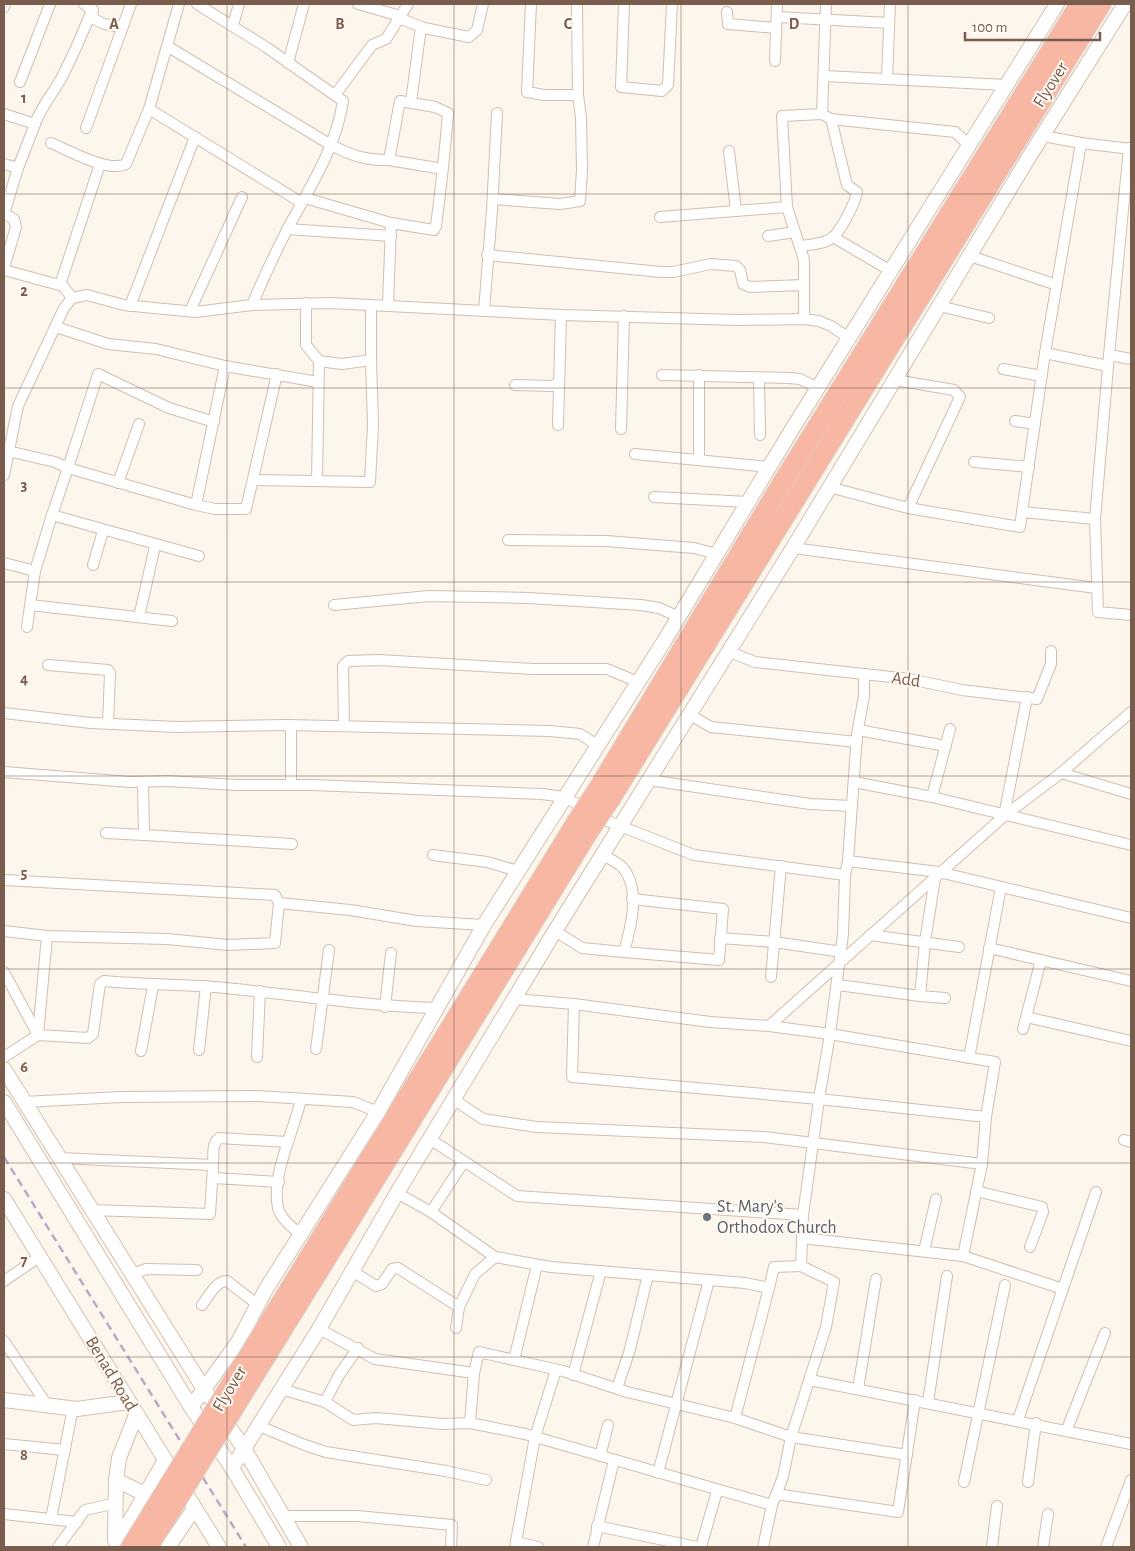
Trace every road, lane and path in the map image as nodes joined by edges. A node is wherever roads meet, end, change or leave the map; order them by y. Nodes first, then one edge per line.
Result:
1 (50, 4) edge
2 (131, 4) edge
3 (179, 4) edge
4 (197, 4) edge
5 (240, 4) edge
6 (304, 4) edge
7 (358, 4) edge
8 (408, 4) edge
9 (482, 4) edge
10 (531, 4) edge
11 (577, 4) edge
12 (624, 4) edge
13 (672, 4) edge
14 (777, 4) edge
15 (826, 4) edge
16 (890, 4) edge
17 (1057, 4) edge
18 (1080, 4) edge
19 (1101, 4) edge
20 (1125, 4) edge
21 (90, 6) edge
22 (727, 12) dead end
23 (399, 17) junction
24 (825, 20) junction
25 (777, 23) junction
26 (889, 23) junction
27 (233, 26) junction
28 (121, 27) junction
29 (421, 27) junction
30 (168, 46) junction
31 (775, 62) dead end
32 (288, 63) junction
33 (824, 76) junction
34 (887, 78) junction
35 (20, 82) dead end
36 (1006, 85) junction
37 (335, 95) junction
38 (578, 95) junction
39 (411, 102) junction
40 (149, 109) junction
41 (497, 113) dead end
42 (4, 114) edge
43 (827, 116) junction
44 (35, 124) junction
45 (86, 128) dead end
46 (1042, 136) junction
47 (195, 137) junction
48 (51, 143) dead end
49 (1081, 143) junction
50 (969, 145) junction
51 (331, 146) junction
52 (1130, 149) edge
53 (729, 151) dead end
54 (389, 160) junction
55 (4, 164) edge
56 (100, 164) junction
57 (18, 168) junction
58 (443, 169) junction
59 (242, 197) dead end
60 (493, 199) junction
61 (303, 200) junction
62 (787, 206) junction
63 (736, 211) junction
64 (660, 217) dead end
65 (391, 223) junction
66 (288, 230) junction
67 (795, 232) junction
68 (391, 236) junction
69 (768, 236) dead end
70 (833, 237) junction
71 (800, 246) junction
72 (487, 255) junction
73 (970, 256) junction
74 (4, 269) edge
75 (892, 271) junction
76 (60, 285) junction
77 (804, 285) junction
78 (1057, 285) junction
79 (72, 298) junction
80 (306, 303) junction
81 (252, 305) junction
82 (388, 305) junction
83 (130, 306) junction
84 (370, 306) junction
85 (939, 306) junction
86 (190, 311) junction
87 (484, 311) junction
88 (561, 315) junction
89 (624, 316) junction
90 (989, 318) dead end
91 (804, 319) junction
92 (56, 327) junction
93 (849, 338) junction
94 (1045, 353) junction
95 (1131, 359) edge
96 (371, 360) junction
97 (319, 361) junction
98 (1108, 361) junction
99 (225, 366) junction
100 (1003, 369) dead end
101 (277, 374) junction
102 (662, 375) dead end
103 (699, 375) junction
104 (1042, 376) junction
105 (759, 377) junction
106 (895, 380) junction
107 (318, 382) junction
108 (559, 382) junction
109 (515, 385) dead end
110 (818, 388) junction
111 (1015, 421) dead end
112 (214, 422) junction
113 (139, 424) dead end
114 (1035, 424) junction
115 (558, 425) dead end
116 (621, 429) dead end
117 (760, 435) dead end
118 (8, 450) junction
119 (635, 454) dead end
120 (699, 460) junction
121 (974, 462) dead end
122 (770, 467) junction
123 (1029, 467) junction
124 (68, 468) junction
125 (4, 475) edge
126 (254, 480) junction
127 (317, 481) junction
128 (118, 483) junction
129 (829, 487) junction
130 (654, 497) dead end
131 (748, 502) junction
132 (196, 505) junction
133 (908, 508) junction
134 (1022, 512) junction
135 (52, 515) junction
136 (1095, 519) junction
137 (102, 531) junction
138 (508, 540) dead end
139 (154, 546) junction
140 (793, 548) junction
141 (718, 554) junction
142 (199, 556) dead end
143 (4, 563) edge
144 (93, 565) dead end
145 (35, 571) junction
146 (1096, 588) junction
147 (30, 605) junction
148 (334, 605) dead end
149 (1131, 615) edge
150 (139, 617) junction
151 (678, 617) junction
152 (172, 621) dead end
153 (27, 627) dead end
154 (727, 651) junction
155 (1051, 651) dead end
156 (48, 665) dead end
157 (864, 675) junction
158 (638, 682) junction
159 (1027, 697) junction
160 (1131, 712) edge
161 (4, 713) edge
162 (690, 715) junction
163 (108, 723) junction
164 (291, 726) junction
165 (344, 726) junction
166 (950, 729) dead end
167 (858, 730) junction
168 (857, 742) junction
169 (598, 745) junction
170 (946, 746) junction
171 (4, 772) edge
172 (1061, 774) junction
173 (649, 780) junction
174 (143, 782) junction
175 (854, 782) junction
176 (291, 785) junction
177 (604, 794) junction
178 (1131, 794) edge
179 (564, 797) junction
180 (932, 798) junction
181 (852, 806) junction
182 (1004, 816) junction
183 (620, 826) junction
184 (106, 834) dead end
185 (144, 835) junction
186 (292, 844) dead end
187 (1131, 845) edge
188 (433, 855) dead end
189 (603, 855) junction
190 (848, 861) junction
191 (782, 866) junction
192 (518, 871) junction
193 (845, 875) junction
194 (937, 875) junction
195 (4, 880) edge
196 (1001, 887) junction
197 (632, 899) junction
198 (279, 903) junction
199 (1131, 918) edge
200 (484, 925) junction
201 (4, 931) edge
202 (555, 931) junction
203 (47, 936) junction
204 (870, 936) junction
205 (720, 938) junction
206 (774, 942) junction
207 (925, 942) junction
208 (959, 946) dead end
209 (990, 948) junction
210 (329, 950) dead end
211 (624, 952) junction
212 (392, 953) dead end
213 (841, 956) junction
214 (1041, 960) junction
215 (4, 972) edge
216 (771, 977) dead end
217 (1131, 980) edge
218 (838, 985) junction
219 (153, 986) junction
220 (206, 986) junction
221 (260, 991) junction
222 (920, 996) junction
223 (324, 998) junction
224 (945, 998) dead end
225 (514, 999) junction
226 (574, 1004) junction
227 (385, 1007) junction
228 (436, 1008) junction
229 (1026, 1017) junction
230 (769, 1026) junction
231 (1023, 1029) dead end
232 (830, 1034) junction
233 (38, 1035) junction
234 (1131, 1041) edge
235 (316, 1049) dead end
236 (199, 1050) dead end
237 (141, 1051) dead end
238 (4, 1057) edge
239 (257, 1057) dead end
240 (969, 1058) junction
241 (4, 1069) edge
242 (301, 1099) junction
243 (453, 1099) junction
244 (819, 1099) junction
245 (4, 1102) edge
246 (23, 1102) junction
247 (378, 1112) junction
248 (986, 1117) junction
249 (430, 1139) junction
250 (288, 1142) junction
251 (813, 1143) junction
252 (59, 1158) junction
253 (463, 1162) junction
254 (982, 1164) junction
255 (213, 1165) junction
256 (213, 1178) junction
257 (279, 1182) junction
258 (976, 1191) junction
259 (1096, 1192) dead end
260 (397, 1193) junction
261 (4, 1199) edge
262 (936, 1199) dead end
263 (91, 1210) junction
264 (431, 1212) junction
265 (803, 1215) junction
266 (301, 1233) junction
267 (332, 1234) junction
268 (802, 1238) junction
269 (1030, 1246) dead end
270 (924, 1251) junction
271 (963, 1256) junction
272 (39, 1257) junction
273 (494, 1257) junction
274 (537, 1265) junction
275 (801, 1266) junction
276 (197, 1270) dead end
277 (352, 1271) junction
278 (601, 1271) junction
279 (132, 1274) junction
280 (648, 1275) junction
281 (947, 1276) dead end
282 (876, 1279) dead end
283 (709, 1280) junction
284 (4, 1281) edge
285 (1005, 1285) dead end
286 (769, 1288) junction
287 (1063, 1289) junction
288 (202, 1305) dead end
289 (258, 1306) junction
290 (459, 1307) junction
291 (456, 1328) dead end
292 (319, 1329) junction
293 (1105, 1333) dead end
294 (4, 1341) edge
295 (358, 1348) junction
296 (514, 1360) junction
297 (556, 1370) junction
298 (474, 1372) junction
299 (573, 1375) junction
300 (810, 1380) junction
301 (281, 1388) junction
302 (617, 1388) junction
303 (858, 1389) junction
304 (204, 1391) junction
305 (4, 1400) edge
306 (915, 1400) junction
307 (128, 1402) junction
308 (325, 1402) junction
309 (928, 1402) junction
310 (676, 1404) junction
311 (47, 1405) junction
312 (191, 1407) junction
313 (73, 1408) junction
314 (977, 1412) junction
315 (136, 1415) junction
316 (734, 1418) junction
317 (1018, 1420) junction
318 (470, 1423) junction
319 (1036, 1423) junction
320 (257, 1425) junction
321 (608, 1426) dead end
322 (1067, 1429) junction
323 (535, 1437) junction
324 (791, 1437) junction
325 (4, 1444) edge
326 (1131, 1444) edge
327 (243, 1448) junction
328 (65, 1450) junction
329 (600, 1456) junction
330 (906, 1456) junction
331 (614, 1460) junction
332 (164, 1462) junction
333 (232, 1468) junction
334 (658, 1473) junction
335 (116, 1480) junction
336 (486, 1480) dead end
337 (1131, 1480) edge
338 (964, 1482) dead end
339 (1028, 1482) dead end
340 (717, 1490) junction
341 (776, 1494) junction
342 (145, 1496) junction
343 (117, 1503) junction
344 (772, 1505) junction
345 (997, 1506) dead end
346 (194, 1509) junction
347 (4, 1514) edge
348 (1048, 1514) dead end
349 (284, 1516) junction
350 (51, 1519) junction
351 (77, 1522) junction
352 (597, 1526) junction
353 (119, 1545) edge
354 (516, 1545) edge
355 (58, 1547) edge
356 (148, 1547) edge
357 (168, 1547) edge
358 (219, 1547) edge
359 (279, 1547) edge
360 (301, 1547) edge
361 (451, 1547) edge
362 (538, 1547) edge
363 (593, 1547) edge
364 (697, 1547) edge
365 (701, 1547) edge
366 (763, 1547) edge
367 (992, 1547) edge
368 (1043, 1547) edge
369 (1106, 1547) edge

1 - 35 street
2 - 28 street
3 - 30 street
4 - 27 street
5 - 27 street
6 - 32 street
7 - 23 street
8 - 23 street
9 - 29 street
10 - 38 street
11 - 38 street
12 - 13 street
14 - 25 street
15 - 24 street
16 - 26 street
17 - 36 main road
18 - 177 highway, Flyover
19 - 177 highway, Flyover
20 - 46 main road
21 - 28 street
21 - 44 street
22 - 25 street
23 - 29 street
23 - 37 street
24 - 25 street
24 - 26 street
24 - 33 street
25 - 31 street
26 - 34 street
27 - 32 street
28 - 45 street
29 - 39 street
30 - 40 street
30 - 51 street
32 - 37 street
33 - 34 street
33 - 43 street
34 - 36 street
36 - 50 main road
37 - 51 street
38 - 60 street
39 - 54 street
39 - 58 street
40 - 47 street
40 - 56 street
41 - 60 street
42 - 44 street
43 - 50 street
43 - 62 street
43 - 70 street
44 - 57 street
46 - 49 street
46 - 73 main road
47 - 61 street
47 - 83 street
48 - 56 street
49 - 52 street
49 - 78 street
50 - 75 main road
51 - 54 street
51 - 61 street
52 - 98 street
53 - 63 street
54 - 58 street
55 - 57 street
56 - 76 street
57 - 74 street
58 - 65 street
59 - 86 street
60 - 72 street
61 - 65 street
61 - 66 street
62 - 63 street
62 - 67 street
63 - 64 street
65 - 68 street
66 - 68 street
66 - 81 street
67 - 69 street
67 - 71 street
68 - 82 street
70 - 71 street
70 - 75 street
71 - 77 street
72 - 77 street
72 - 87 street
73 - 78 street
73 - 85 main road
74 - 76 street
75 - 93 main road
76 - 79 street
77 - 91 street
78 - 94 street
79 - 83 street
79 - 92 street
80 - 81 street
80 - 84 street
80 - 97 street
81 - 86 street
82 - 84 street
82 - 87 street
83 - 86 street
84 - 96 street
85 - 90 street
85 - 106 main road
87 - 88 street
88 - 89 street
88 - 108 street
89 - 91 street
89 - 116 street
91 - 93 street
92 - 99 street
92 - 118 street
93 - 110 main road
94 - 98 street
94 - 104 street
95 - 98 street
96 - 97 street
96 - 127 street
97 - 107 street
98 - 136 street
99 - 101 street
99 - 112 street
100 - 104 street
101 - 107 street
101 - 126 street
102 - 103 street
103 - 105 street
103 - 120 street
104 - 114 street
105 - 110 street
105 - 117 street
106 - 129 main road
106 - 133 street
107 - 127 street
108 - 109 street
108 - 115 street
110 - 122 main road
111 - 114 street
112 - 124 street
112 - 132 street
113 - 128 street
114 - 123 street
118 - 124 street
118 - 125 street
119 - 120 street
120 - 122 street
121 - 123 street
122 - 131 main road
123 - 134 street
124 - 128 street
124 - 135 street
126 - 127 street
126 - 132 street
128 - 132 street
129 - 133 street
129 - 140 main road
130 - 131 street
131 - 141 main road
133 - 134 street
134 - 136 street
135 - 137 street
135 - 145 street
136 - 146 street
137 - 139 street
137 - 144 street
138 - 141 street
139 - 142 street
139 - 150 street
140 - 146 street
140 - 154 main road
141 - 151 main road
143 - 145 street
145 - 147 street
146 - 149 street
147 - 150 street
147 - 153 street
148 - 151 street
150 - 152 street
151 - 158 main road
154 - 157 street, Add
154 - 162 main road
155 - 159 street
156 - 163 street
157 - 159 street, Add
157 - 167 street
158 - 165 street
158 - 169 main road
159 - 182 street
160 - 172 street
161 - 163 street
162 - 168 street
162 - 173 main road
163 - 164 street
164 - 165 street
164 - 176 street
165 - 169 street
166 - 170 street
167 - 168 street
167 - 170 street
168 - 175 street
169 - 179 main road
170 - 180 street
171 - 174 street
172 - 178 street
172 - 182 street
173 - 181 street
173 - 183 main road
174 - 176 street
174 - 185 street
175 - 180 street
175 - 181 street
176 - 179 street
177 - 267 highway, bridge
179 - 183 street
179 - 192 main road
180 - 182 street
181 - 190 street
182 - 187 street
182 - 194 street
183 - 189 main road
183 - 191 street
184 - 185 street
185 - 186 street
188 - 192 street
189 - 197 street
189 - 202 main road
190 - 193 street
190 - 194 street
191 - 193 street
191 - 206 street
192 - 200 main road
193 - 213 street
194 - 196 street
194 - 204 street
194 - 207 street
195 - 198 street
196 - 199 street
196 - 209 street
197 - 205 street
197 - 211 street
198 - 200 street
198 - 203 street
200 - 228 main road
201 - 203 street
202 - 211 street
202 - 225 main road
203 - 233 street
204 - 207 street
204 - 213 street
205 - 206 street
205 - 211 street
206 - 213 street
206 - 216 street
207 - 208 street
207 - 222 street
209 - 214 street
209 - 240 street
210 - 223 street
212 - 227 street
213 - 218 street
213 - 230 street
214 - 217 street
214 - 229 street
215 - 233 street
218 - 222 street
218 - 232 street
219 - 220 street
219 - 233 street
219 - 237 street
220 - 221 street
220 - 236 street
221 - 223 street
221 - 239 street
222 - 224 street
223 - 227 street
223 - 235 street
225 - 226 street
225 - 243 main road
226 - 230 street
226 - 244 street
227 - 228 street
228 - 247 main road
229 - 231 street
229 - 234 street
230 - 232 street
232 - 240 street
232 - 244 street
233 - 238 street
240 - 248 street
241 - 246 main road
242 - 246 street
242 - 247 street
242 - 250 street
243 - 249 main road
243 - 251 street
244 - 248 street
244 - 251 street
245 - 312 main road
246 - 252 main road
247 - 266 main road
248 - 254 street
249 - 253 street
249 - 260 main road
250 - 255 street
250 - 257 street
251 - 254 street
251 - 265 street
252 - 255 street
252 - 263 main road
253 - 264 street
253 - 265 street
254 - 258 street
255 - 256 street
256 - 257 street
256 - 263 street
257 - 266 street
258 - 269 street
258 - 271 street
259 - 287 street
260 - 264 street
260 - 277 main road
261 - 272 main road, Benad Road
262 - 270 street
263 - 279 main road
264 - 273 street
265 - 268 street
266 - 289 main road
267 - 353 highway, Flyover, bridge
267 - 356 highway, Flyover, bridge
268 - 270 street
268 - 275 street
270 - 271 street
271 - 287 street
272 - 284 street
272 - 307 main road, Benad Road
273 - 274 street
273 - 290 street
274 - 278 street
274 - 296 street
275 - 286 street
275 - 300 street
276 - 279 street
277 - 290 street
277 - 292 main road
278 - 280 street
278 - 299 street
279 - 304 main road
280 - 283 street
280 - 302 street
281 - 309 street
282 - 303 street
283 - 286 street
283 - 310 street
285 - 314 street
286 - 316 street
287 - 317 street
288 - 289 street
289 - 304 main road
290 - 291 street
292 - 295 street
292 - 301 main road
293 - 322 street
294 - 311 street
295 - 298 street
295 - 308 street
296 - 297 street
296 - 298 street
297 - 299 street
297 - 323 street
298 - 318 street
299 - 302 street
300 - 303 street
300 - 324 street
301 - 308 street
301 - 320 main road
302 - 310 street
303 - 306 street
304 - 312 main road
304 - 327 main road
305 - 311 main road
306 - 309 street
306 - 330 street
307 - 313 main road
307 - 315 main road, Benad Road
308 - 318 street
309 - 314 street
310 - 316 street
310 - 334 street
311 - 313 main road
312 - 333 main road
313 - 328 street
314 - 317 street
314 - 338 street
315 - 332 main road, Benad Road
315 - 335 main road
316 - 324 street
317 - 319 street
318 - 323 street
319 - 322 street
319 - 339 street
320 - 327 main road
320 - 336 street
321 - 329 street
322 - 326 street
323 - 329 street
323 - 354 street
324 - 330 street
324 - 341 street
325 - 328 street
327 - 333 main road
327 - 349 main road
328 - 350 street
329 - 331 street
330 - 341 street
331 - 334 street
331 - 352 street
332 - 342 main road
332 - 346 main road, Benad Road
333 - 359 main road
334 - 340 street
335 - 342 main road
335 - 343 main road
337 - 369 street
340 - 344 street
340 - 365 street
341 - 344 street
342 - 346 main road
342 - 353 main road
343 - 351 street
343 - 353 main road
344 - 366 street
345 - 367 street
346 - 357 main road
346 - 358 main road, Benad Road
347 - 350 street
348 - 368 street
349 - 360 main road
349 - 361 street
350 - 351 street
351 - 355 street
352 - 363 street
352 - 364 street
354 - 362 street

